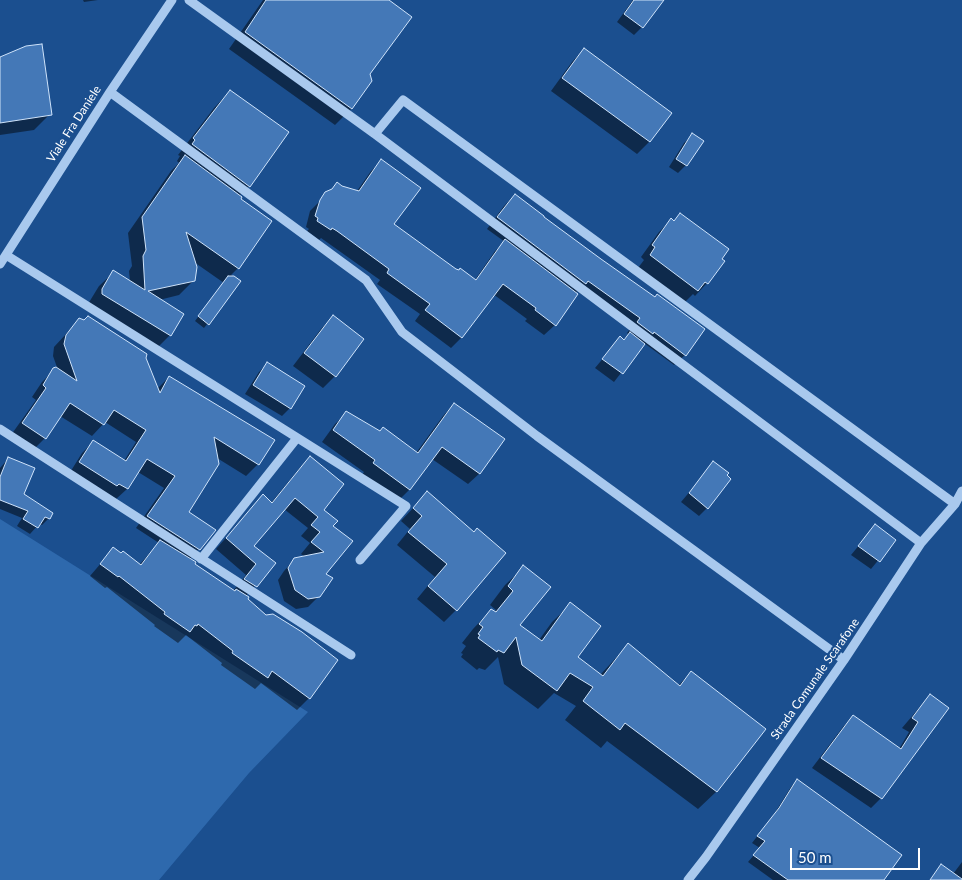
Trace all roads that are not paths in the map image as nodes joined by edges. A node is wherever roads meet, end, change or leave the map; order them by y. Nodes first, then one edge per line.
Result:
1 (172, 0) edge
2 (189, 0) edge
3 (110, 92) junction
4 (375, 134) junction
5 (6, 254) junction
6 (0, 263) edge
7 (0, 429) edge
8 (297, 438) junction
9 (962, 491) edge
10 (954, 504) junction
11 (921, 543) junction
12 (201, 559) junction
13 (360, 560) dead end
14 (352, 655) dead end
15 (844, 660) junction
16 (688, 880) edge

1 - 3 street, Viale Fra Daniele
2 - 4 street
3 - 5 street, Viale Fra Daniele
3 - 15 street
4 - 10 street
4 - 11 street
5 - 6 street, Viale Fra Daniele
5 - 8 street
7 - 12 street
8 - 12 street
8 - 13 street
9 - 10 street, Strada Comunale Scarafone
10 - 11 street, Strada Comunale Scarafone
11 - 15 street, Strada Comunale Scarafone
12 - 14 street
15 - 16 street, Strada Comunale Scarafone

